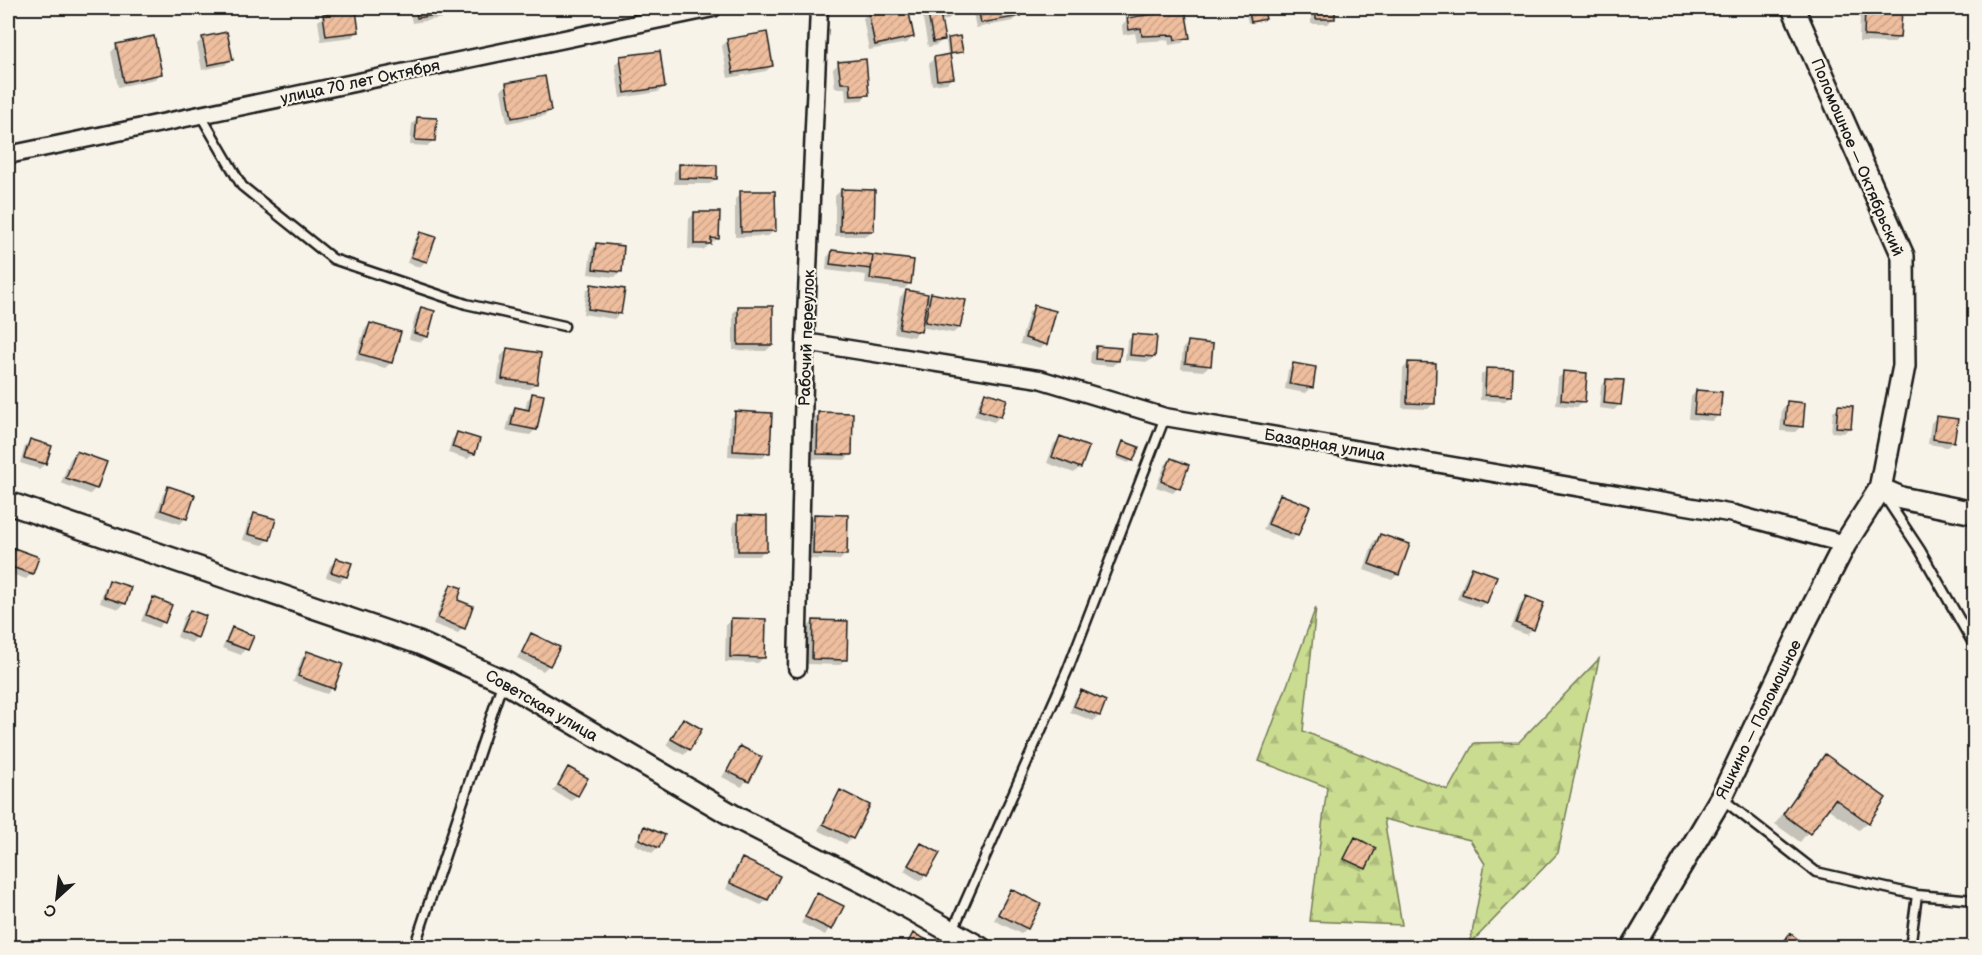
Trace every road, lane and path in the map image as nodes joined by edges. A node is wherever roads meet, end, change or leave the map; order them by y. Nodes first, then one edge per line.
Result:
1 (713, 8) edge
2 (819, 8) edge
3 (1793, 8) edge
4 (200, 114) junction
5 (8, 155) edge
6 (564, 326) dead end
7 (805, 342) junction
8 (1165, 417) junction
9 (1880, 489) junction
10 (8, 503) edge
11 (1974, 513) edge
12 (1845, 544) junction
13 (1974, 645) edge
14 (797, 668) dead end
15 (504, 681) junction
16 (1721, 798) junction
17 (1917, 895) junction
18 (1974, 900) edge
19 (952, 933) junction
20 (414, 948) edge
21 (980, 948) edge
22 (1632, 948) edge
23 (1910, 948) edge

1 - 4 street, улица 70 лет Октября
2 - 7 street, Рабочий переулок
3 - 9 street, Поломошное — Октябрьский
4 - 5 street, улица 70 лет Октября
4 - 6 lane
7 - 8 street, Базарная улица
7 - 14 street, Рабочий переулок
8 - 12 street, Базарная улица
8 - 19 lane
9 - 11 street
9 - 12 street, Яшкино — Поломошное
9 - 13 lane
10 - 15 street, Советская улица
12 - 16 street, Яшкино — Поломошное
15 - 19 street, Советская улица
15 - 20 lane
16 - 17 lane
16 - 22 street, Яшкино — Поломошное
17 - 18 lane
17 - 23 lane
19 - 21 street, Советская улица

